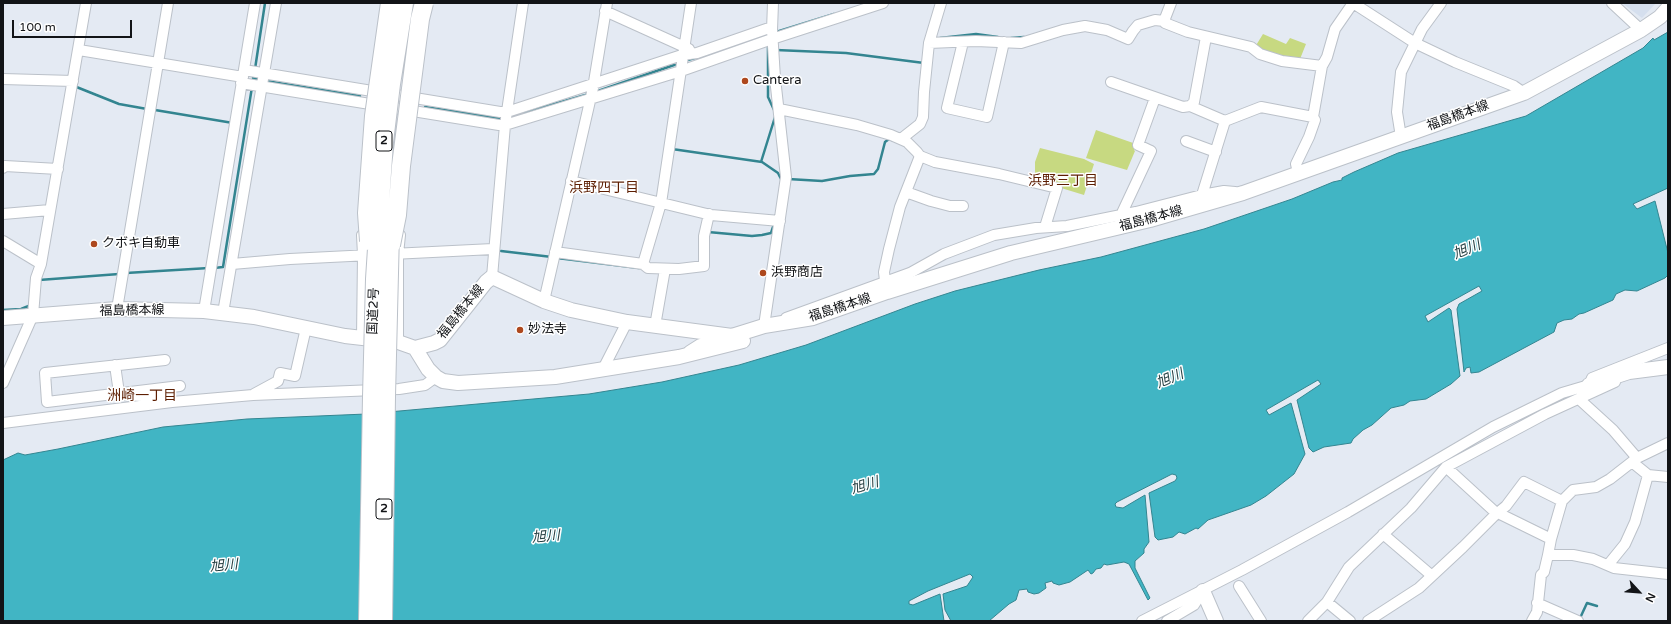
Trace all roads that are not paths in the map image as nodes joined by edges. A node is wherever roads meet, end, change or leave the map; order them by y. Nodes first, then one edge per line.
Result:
1 (86, 3) edge
2 (168, 3) edge
3 (255, 3) edge
4 (276, 3) edge
5 (382, 3) edge
6 (390, 3) edge
7 (404, 3) edge
8 (415, 3) edge
9 (424, 3) edge
10 (431, 3) edge
11 (524, 3) edge
12 (691, 3) edge
13 (773, 3) edge
14 (883, 3) edge
15 (940, 3) edge
16 (1171, 3) edge
17 (1355, 3) edge
18 (1441, 3) edge
19 (1612, 3) edge
20 (606, 7) edge
21 (1668, 8) edge
22 (1162, 21) junction
23 (1641, 30) junction
24 (1206, 38) junction
25 (771, 39) junction
26 (963, 42) junction
27 (1004, 42) junction
28 (933, 43) junction
29 (1415, 43) junction
30 (79, 50) junction
31 (682, 59) junction
32 (157, 63) junction
33 (1322, 66) junction
34 (3, 79) edge
35 (254, 79) junction
36 (73, 81) junction
37 (1111, 82) dead end
38 (369, 90) junction
39 (592, 92) junction
40 (1524, 93) junction
41 (417, 98) junction
42 (1155, 98) junction
43 (367, 104) junction
44 (1190, 106) junction
45 (779, 109) junction
46 (415, 112) junction
47 (1313, 117) junction
48 (506, 118) junction
49 (1226, 121) junction
50 (1401, 137) junction
51 (903, 140) junction
52 (1186, 141) dead end
53 (1216, 152) junction
54 (920, 156) junction
55 (3, 168) edge
56 (58, 169) junction
57 (1298, 173) junction
58 (571, 181) junction
59 (906, 192) junction
60 (1243, 193) junction
61 (1202, 196) junction
62 (661, 203) junction
63 (964, 206) dead end
64 (50, 210) junction
65 (3, 214) edge
66 (709, 214) junction
67 (1121, 215) junction
68 (777, 221) junction
69 (1045, 227) junction
70 (3, 241) edge
71 (494, 249) junction
72 (394, 253) junction
73 (363, 255) junction
74 (555, 255) junction
75 (41, 264) junction
76 (643, 264) junction
77 (232, 266) junction
78 (664, 270) junction
79 (492, 277) junction
80 (375, 279) junction
81 (885, 281) junction
82 (544, 301) junction
83 (34, 308) junction
84 (117, 309) junction
85 (204, 311) junction
86 (223, 313) junction
87 (3, 318) edge
88 (813, 318) junction
89 (627, 322) junction
90 (769, 325) junction
91 (655, 326) junction
92 (306, 328) junction
93 (732, 336) junction
94 (362, 338) junction
95 (398, 342) junction
96 (415, 348) junction
97 (1668, 348) edge
98 (679, 357) junction
99 (165, 360) dead end
100 (115, 365) junction
101 (1668, 367) edge
102 (603, 369) junction
103 (1641, 371) junction
104 (436, 377) junction
105 (3, 383) edge
106 (1588, 385) junction
107 (180, 386) dead end
108 (119, 393) junction
109 (253, 395) junction
110 (1579, 399) junction
111 (172, 402) junction
112 (3, 423) edge
113 (1493, 427) junction
114 (1668, 443) edge
115 (1634, 460) junction
116 (1446, 467) junction
117 (1648, 475) junction
118 (1668, 477) edge
119 (1562, 501) junction
120 (1498, 513) junction
121 (1383, 534) junction
122 (1551, 538) junction
123 (1548, 555) junction
124 (1608, 565) junction
125 (1668, 574) edge
126 (1431, 575) junction
127 (1239, 586) dead end
128 (1203, 590) junction
129 (1327, 602) junction
130 (1537, 603) junction
131 (1169, 620) edge
132 (368, 621) edge
133 (383, 621) edge
134 (1142, 621) edge
135 (1216, 621) edge
136 (1261, 621) edge
137 (1308, 621) edge
138 (1350, 621) edge
139 (1368, 621) edge
140 (1532, 621) edge
141 (1578, 621) edge

1 - 30 street
2 - 32 street
3 - 35 street
4 - 35 street
5 - 38 street
6 - 80 highway, bridge
7 - 80 highway, 国道2号 / 2, bridge
8 - 72 highway, 国道2号 / 2, bridge
9 - 72 highway, bridge
10 - 41 street
11 - 48 street
12 - 31 street
13 - 25 street
14 - 25 street
15 - 28 street
16 - 22 street
17 - 29 street
17 - 33 street
18 - 29 street
19 - 23 street
20 - 31 street
20 - 39 street
21 - 23 main road, 福島橋本線
22 - 24 street
22 - 27 street
23 - 40 main road, 福島橋本線
24 - 33 street
24 - 44 street
25 - 31 street
25 - 31 street
25 - 45 street
26 - 27 street
26 - 27 street
26 - 28 street
28 - 51 street
29 - 40 street
29 - 50 street
30 - 32 street
30 - 36 street
31 - 39 street
31 - 39 street
31 - 62 street
32 - 35 street
32 - 84 street
33 - 47 street
34 - 36 street
35 - 38 street
35 - 43 street
35 - 77 street
35 - 85 street
36 - 56 street
37 - 42 street
38 - 41 street
38 - 43 street
39 - 48 street
39 - 48 street
39 - 58 street
40 - 50 main road, 福島橋本線
41 - 46 street
41 - 48 street
42 - 44 street
42 - 67 street
43 - 46 street
43 - 73 street
44 - 49 street
45 - 51 street
45 - 68 street
46 - 48 street
46 - 72 street
47 - 49 street
47 - 57 street
48 - 71 street
49 - 53 street
50 - 57 main road, 福島橋本線
51 - 54 street
52 - 53 street
53 - 61 street
54 - 59 street
54 - 69 street
55 - 56 street
56 - 64 street
57 - 60 main road, 福島橋本線
58 - 62 street
58 - 74 street
59 - 63 street
59 - 81 street
60 - 61 street
60 - 88 main road, 福島橋本線
61 - 67 street
62 - 66 street
62 - 76 street
64 - 65 street
64 - 75 street
66 - 68 street
66 - 78 street
67 - 69 street
68 - 90 street
69 - 81 street
70 - 75 street
71 - 72 street
71 - 79 street
72 - 73 street
72 - 95 street
72 - 133 highway, 国道2号 / 2, bridge
73 - 77 street
73 - 94 street
74 - 76 street
74 - 82 street
75 - 83 street
76 - 78 street
77 - 86 street
78 - 91 street
79 - 82 main road, 福島橋本線
79 - 96 main road, 福島橋本線
80 - 132 highway, 国道2号 / 2, bridge
81 - 90 street
82 - 89 main road, 福島橋本線
83 - 84 main road, 福島橋本線
83 - 87 main road, 福島橋本線
83 - 105 street
84 - 85 main road, 福島橋本線
85 - 86 main road, 福島橋本線
86 - 92 main road, 福島橋本線
88 - 90 main road, 福島橋本線
88 - 98 main road
89 - 91 main road, 福島橋本線
89 - 102 street
90 - 93 main road, 福島橋本線
91 - 93 main road, 福島橋本線
92 - 94 main road, 福島橋本線
92 - 109 street
93 - 98 street
94 - 95 main road, 福島橋本線
95 - 96 main road, 福島橋本線
96 - 104 main road
97 - 106 street
98 - 102 main road
99 - 100 street
100 - 108 street
100 - 108 street
101 - 103 main road
102 - 104 main road
103 - 106 main road
103 - 110 street
104 - 109 street
106 - 113 street
107 - 108 street
108 - 111 street
109 - 111 street
110 - 115 street
110 - 116 street
111 - 112 street
113 - 116 street
113 - 128 street
114 - 115 street
115 - 117 street
115 - 119 street
116 - 120 street
116 - 121 street
117 - 118 street
117 - 124 street
119 - 120 street
119 - 122 street
120 - 122 street
120 - 126 street
121 - 126 street
121 - 129 street
122 - 123 street
123 - 124 street
123 - 130 street
124 - 125 street
126 - 139 street
127 - 136 street
128 - 131 street
128 - 134 street
128 - 135 main road
129 - 137 street
129 - 138 street
130 - 140 street
130 - 141 street

